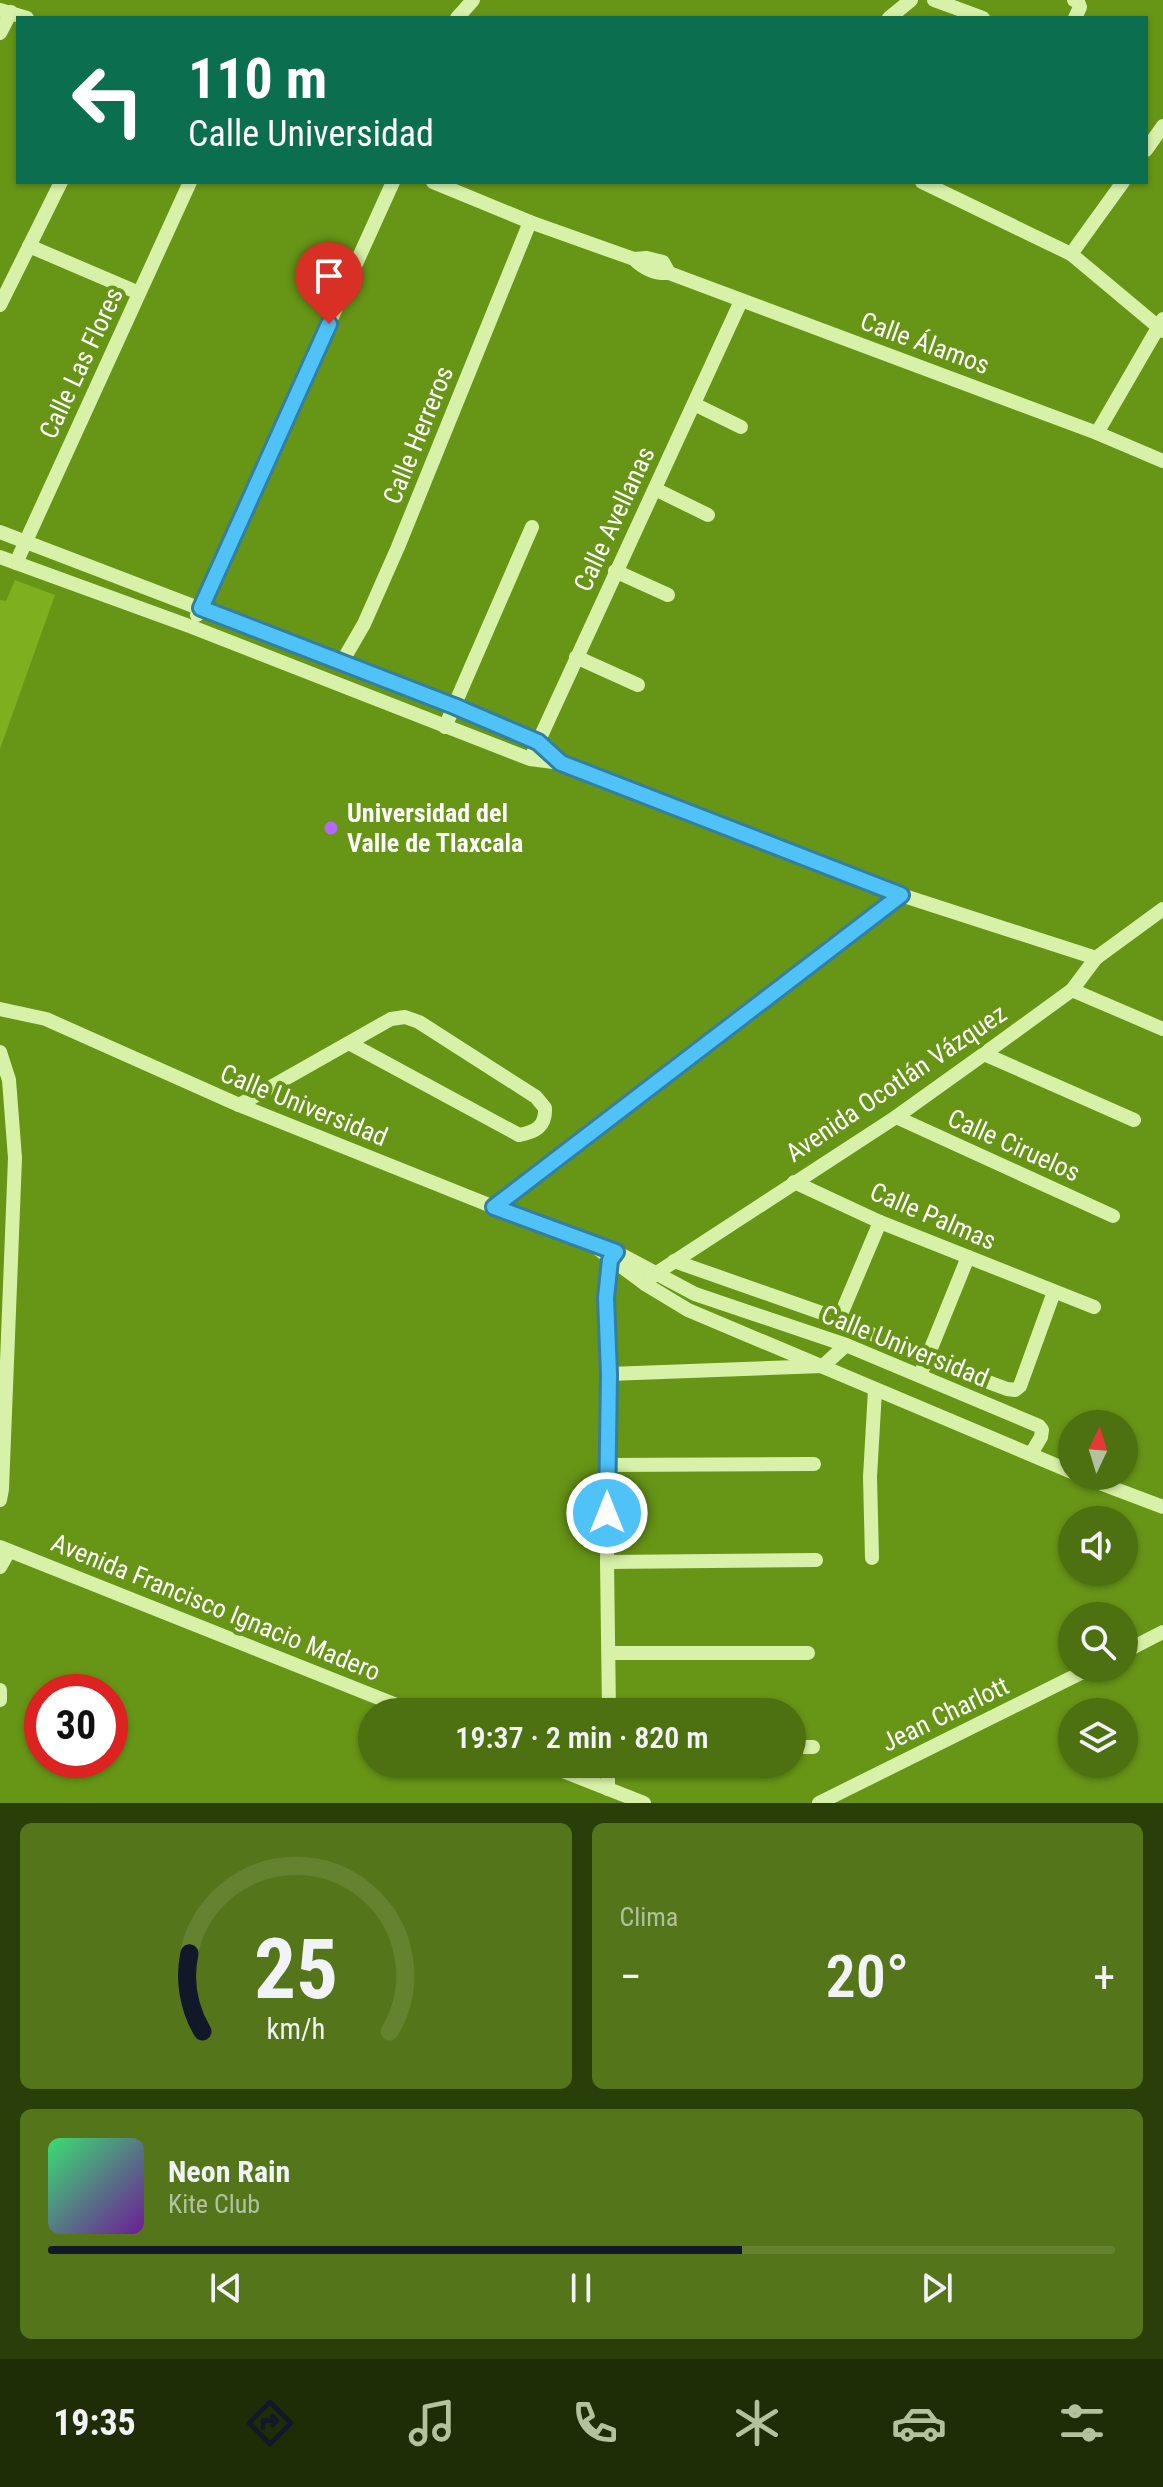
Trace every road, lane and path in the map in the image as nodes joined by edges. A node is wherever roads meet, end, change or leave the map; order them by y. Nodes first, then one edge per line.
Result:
1 (473, 0) edge
2 (911, 0) edge
3 (934, 0) edge
4 (965, 10) edge
5 (5, 11) edge
6 (459, 16) edge
7 (891, 16) edge
8 (0, 33) edge
9 (1163, 126) edge
10 (1148, 144) edge
11 (60, 184) edge
12 (189, 184) edge
13 (392, 184) edge
14 (438, 184) edge
15 (926, 184) edge
16 (1122, 184) edge
17 (530, 222) junction
18 (29, 246) junction
19 (1071, 254) junction
20 (139, 293) junction
21 (741, 301) junction
22 (0, 305) edge
23 (1161, 325) edge
24 (694, 404) junction
25 (741, 427) dead end
26 (1097, 433) junction
27 (1163, 461) edge
28 (655, 489) junction
29 (708, 515) dead end
30 (532, 527) dead end
31 (0, 532) edge
32 (25, 542) junction
33 (0, 557) edge
34 (16, 563) junction
35 (615, 571) junction
36 (668, 595) dead end
37 (201, 608) junction
38 (192, 627) junction
39 (576, 657) junction
40 (342, 662) junction
41 (638, 685) dead end
42 (454, 706) junction
43 (445, 727) junction
44 (538, 742) junction
45 (530, 759) junction
46 (561, 763) junction
47 (901, 895) junction
48 (1163, 909) edge
49 (1096, 958) junction
50 (1072, 990) junction
51 (0, 1009) edge
52 (1163, 1029) edge
53 (349, 1043) junction
54 (0, 1052) edge
55 (984, 1054) junction
56 (239, 1105) junction
57 (896, 1117) junction
58 (1134, 1120) dead end
59 (794, 1182) junction
60 (494, 1207) junction
61 (1113, 1216) dead end
62 (880, 1222) junction
63 (613, 1256) junction
64 (968, 1257) junction
65 (674, 1261) junction
66 (650, 1279) junction
67 (1054, 1292) junction
68 (1094, 1307) dead end
69 (839, 1319) junction
70 (846, 1345) junction
71 (926, 1359) junction
72 (823, 1366) junction
73 (609, 1374) junction
74 (919, 1376) junction
75 (875, 1390) junction
76 (1031, 1454) junction
77 (814, 1464) dead end
78 (607, 1465) junction
79 (1058, 1466) edge
80 (1118, 1490) edge
81 (0, 1500) edge
82 (1163, 1507) edge
83 (4, 1549) edge
84 (872, 1558) dead end
85 (816, 1560) dead end
86 (607, 1562) junction
87 (0, 1567) edge
88 (1163, 1632) edge
89 (1138, 1645) edge
90 (609, 1653) junction
91 (808, 1653) dead end
92 (1063, 1682) edge
93 (0, 1690) edge
94 (379, 1698) edge
95 (609, 1698) edge
96 (0, 1700) edge
97 (806, 1747) edge
98 (813, 1747) dead end
99 (580, 1778) edge
100 (608, 1778) edge
101 (608, 1789) junction
102 (644, 1803) edge
103 (819, 1803) edge

1 - 6 street
2 - 7 street
3 - 4 street
5 - 8 street
9 - 10 street
11 - 18 street
12 - 20 street, Calle Las Flores
13 - 37 street
14 - 17 street, Calle Álamos
15 - 19 street
16 - 19 street
17 - 21 street, Calle Álamos
17 - 40 street, Calle Herreros
18 - 20 street
18 - 22 street
19 - 23 street
20 - 32 street, Calle Las Flores
21 - 24 street, Calle Avellanas
21 - 26 street, Calle Álamos
23 - 26 street
24 - 25 street
24 - 28 street, Calle Avellanas
26 - 27 street, Calle Álamos
28 - 29 street
28 - 35 street, Calle Avellanas
30 - 42 street
31 - 32 street
32 - 34 street, Calle Las Flores
32 - 37 street
33 - 34 street
34 - 38 street
35 - 36 street
35 - 39 street, Calle Avellanas
37 - 38 street
37 - 40 street
38 - 43 street
39 - 41 street
39 - 44 street, Calle Avellanas
40 - 42 street
42 - 43 street
42 - 44 street
43 - 45 street
44 - 45 street, Calle Avellanas
44 - 46 street
45 - 46 street
46 - 47 street
47 - 49 street
47 - 60 street
48 - 49 street, Avenida Ocotlán Vázquez
49 - 50 street, Avenida Ocotlán Vázquez
50 - 52 street
50 - 55 street, Avenida Ocotlán Vázquez
51 - 56 street, Calle Universidad
53 - 53 street
53 - 56 street
54 - 81 street
55 - 57 street, Avenida Ocotlán Vázquez
55 - 58 street
56 - 60 street, Calle Universidad
57 - 59 street, Avenida Ocotlán Vázquez
57 - 61 street, Calle Ciruelos
59 - 62 street, Calle Palmas
59 - 65 street, Avenida Ocotlán Vázquez
60 - 63 street, Calle Universidad
62 - 64 street, Calle Palmas
62 - 69 street
63 - 66 street, Calle Universidad
63 - 73 street
64 - 67 street, Calle Palmas
64 - 71 street
65 - 66 street, Avenida Ocotlán Vázquez
65 - 69 street
66 - 70 street, Calle Universidad
66 - 72 street, Calle Universidad
67 - 68 street, Calle Palmas
67 - 71 street
69 - 71 street
70 - 72 street
70 - 74 street, Calle Universidad
71 - 74 street
72 - 73 street
72 - 75 street, Calle Universidad
73 - 78 street
74 - 76 street, Calle Universidad
75 - 76 street, Calle Universidad
75 - 84 street
76 - 79 street, Calle Universidad
77 - 78 street
78 - 86 street
80 - 82 street
83 - 87 street
83 - 94 street, Avenida Francisco Ignacio Madero
85 - 86 street
86 - 90 street
88 - 89 street
90 - 91 street
90 - 95 street
92 - 103 street, Jean Charlott
93 - 96 street
97 - 98 street
99 - 101 street
100 - 101 street
101 - 102 street

